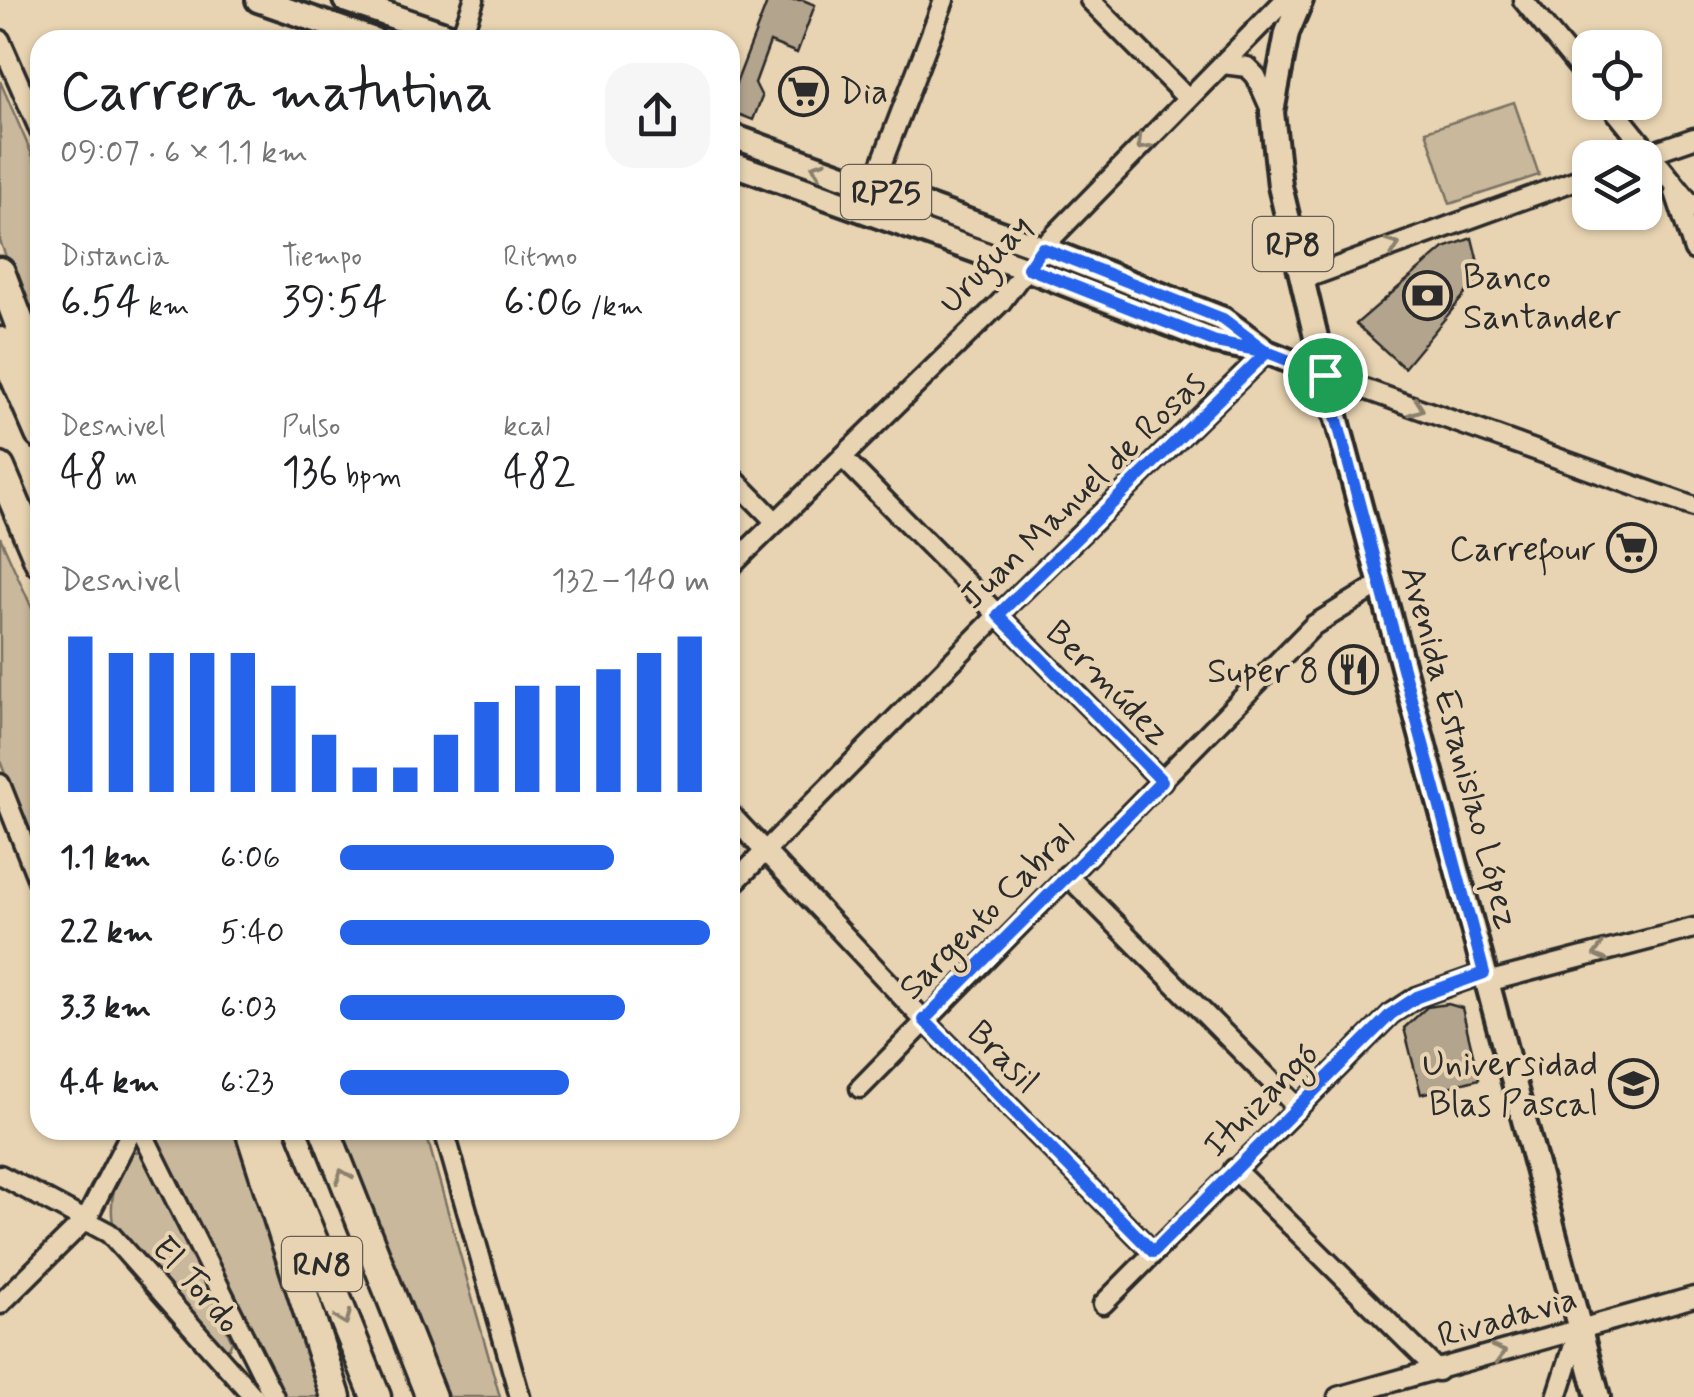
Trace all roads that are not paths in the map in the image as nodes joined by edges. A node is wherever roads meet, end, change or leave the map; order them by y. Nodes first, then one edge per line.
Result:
1 (258, 0) edge
2 (345, 0) edge
3 (474, 0) edge
4 (944, 0) edge
5 (1090, 0) edge
6 (1285, 0) edge
7 (1301, 0) edge
8 (1523, 0) edge
9 (345, 30) edge
10 (432, 30) edge
11 (464, 30) edge
12 (0, 40) edge
13 (1572, 59) edge
14 (1223, 64) junction
15 (1187, 98) junction
16 (30, 109) edge
17 (1272, 112) junction
18 (1694, 138) edge
19 (740, 139) edge
20 (1662, 150) edge
21 (740, 167) edge
22 (1662, 175) edge
23 (1572, 182) edge
24 (1673, 186) junction
25 (872, 188) junction
26 (1694, 208) edge
27 (863, 212) junction
28 (1042, 248) junction
29 (1694, 250) edge
30 (1028, 268) junction
31 (0, 272) edge
32 (1301, 280) junction
33 (0, 342) edge
34 (30, 351) edge
35 (1267, 352) junction
36 (1325, 375) junction
37 (30, 411) edge
38 (842, 458) junction
39 (0, 468) edge
40 (740, 485) edge
41 (0, 503) edge
42 (1694, 507) edge
43 (776, 522) junction
44 (30, 538) edge
45 (740, 557) edge
46 (30, 565) edge
47 (1382, 583) junction
48 (998, 615) junction
49 (1162, 781) junction
50 (0, 784) edge
51 (740, 825) edge
52 (764, 853) junction
53 (30, 860) edge
54 (1067, 875) junction
55 (740, 877) edge
56 (1694, 928) edge
57 (1486, 978) junction
58 (924, 1020) junction
59 (860, 1088) dead end
60 (1298, 1107) junction
61 (127, 1140) edge
62 (146, 1140) edge
63 (253, 1140) edge
64 (272, 1140) edge
65 (329, 1140) edge
66 (447, 1140) edge
67 (1234, 1170) junction
68 (0, 1175) edge
69 (87, 1218) junction
70 (1153, 1252) junction
71 (1694, 1297) edge
72 (0, 1304) edge
73 (1104, 1304) dead end
74 (1579, 1329) junction
75 (248, 1342) junction
76 (218, 1358) junction
77 (1438, 1370) junction
78 (254, 1397) edge
79 (274, 1397) edge
80 (336, 1397) edge
81 (376, 1397) edge
82 (431, 1397) edge
83 (520, 1397) edge
84 (1338, 1397) edge
85 (1557, 1397) edge
86 (1598, 1397) edge

1 - 9 main road
2 - 10 main road
3 - 11 street
4 - 25 street
5 - 15 street
6 - 14 street, Uruguay
7 - 17 main road, RP8
8 - 13 street
12 - 16 street
14 - 15 street, Uruguay
14 - 17 street
15 -> 28 street, Uruguay
17 - 32 main road, Avenida Estanislao López / RP8
18 - 20 street
25 -> 19 main road, RP25
21 - 27 main road, RP25
22 - 24 street
32 -> 23 street
24 - 26 street
24 - 29 street
25 - 27 street
25 - 28 main road, RP25
27 - 30 main road, RP25
28 - 30 street, Uruguay
28 - 35 main road, RP25
30 - 35 main road, RP25
30 - 38 street, Uruguay
31 - 34 highway
32 - 36 main road, Avenida Estanislao López / RP8
33 - 37 highway
35 - 36 main road, RP25
35 - 48 street, Juan Manuel de Rosas
36 -> 42 street, RP25
36 - 47 main road, Avenida Estanislao López / RP8
38 - 43 street, Uruguay
38 - 48 street, Bermúdez
39 - 44 highway
40 - 43 street
41 - 46 highway
43 - 45 street, Uruguay
47 - 49 street, Sargento Cabral
47 - 57 main road, Avenida Estanislao López / RP8
48 - 49 street, Bermúdez
48 - 52 street, Juan Manuel de Rosas
49 - 54 street, Sargento Cabral
50 - 53 street
51 - 52 street, Brasil
52 - 55 street, Juan Manuel de Rosas
52 - 58 street, Brasil
54 - 58 street, Sargento Cabral
54 - 60 street
56 -> 57 street, Ituizangó
57 - 60 street, Ituizangó
57 - 74 main road, Avenida Estanislao López / RP8
58 - 59 street, Sargento Cabral
58 - 70 street, Brasil
60 - 67 street, Ituizangó
61 - 69 street
62 - 75 street
63 - 80 highway
64 -> 81 highway, RN8
82 -> 65 highway, RN8
66 - 83 street
67 - 70 street, Ituizangó
67 - 77 street
68 - 69 street, El Tordo
69 - 72 street
69 - 76 street, El Tordo
70 - 73 street, Ituizangó
71 - 74 street, Rivadavia
77 -> 74 street, Rivadavia
74 - 85 street
74 - 86 main road, Avenida Estanislao López / RP8
75 - 76 street
75 - 79 street
76 - 78 street, El Tordo
77 - 84 street, Rivadavia

